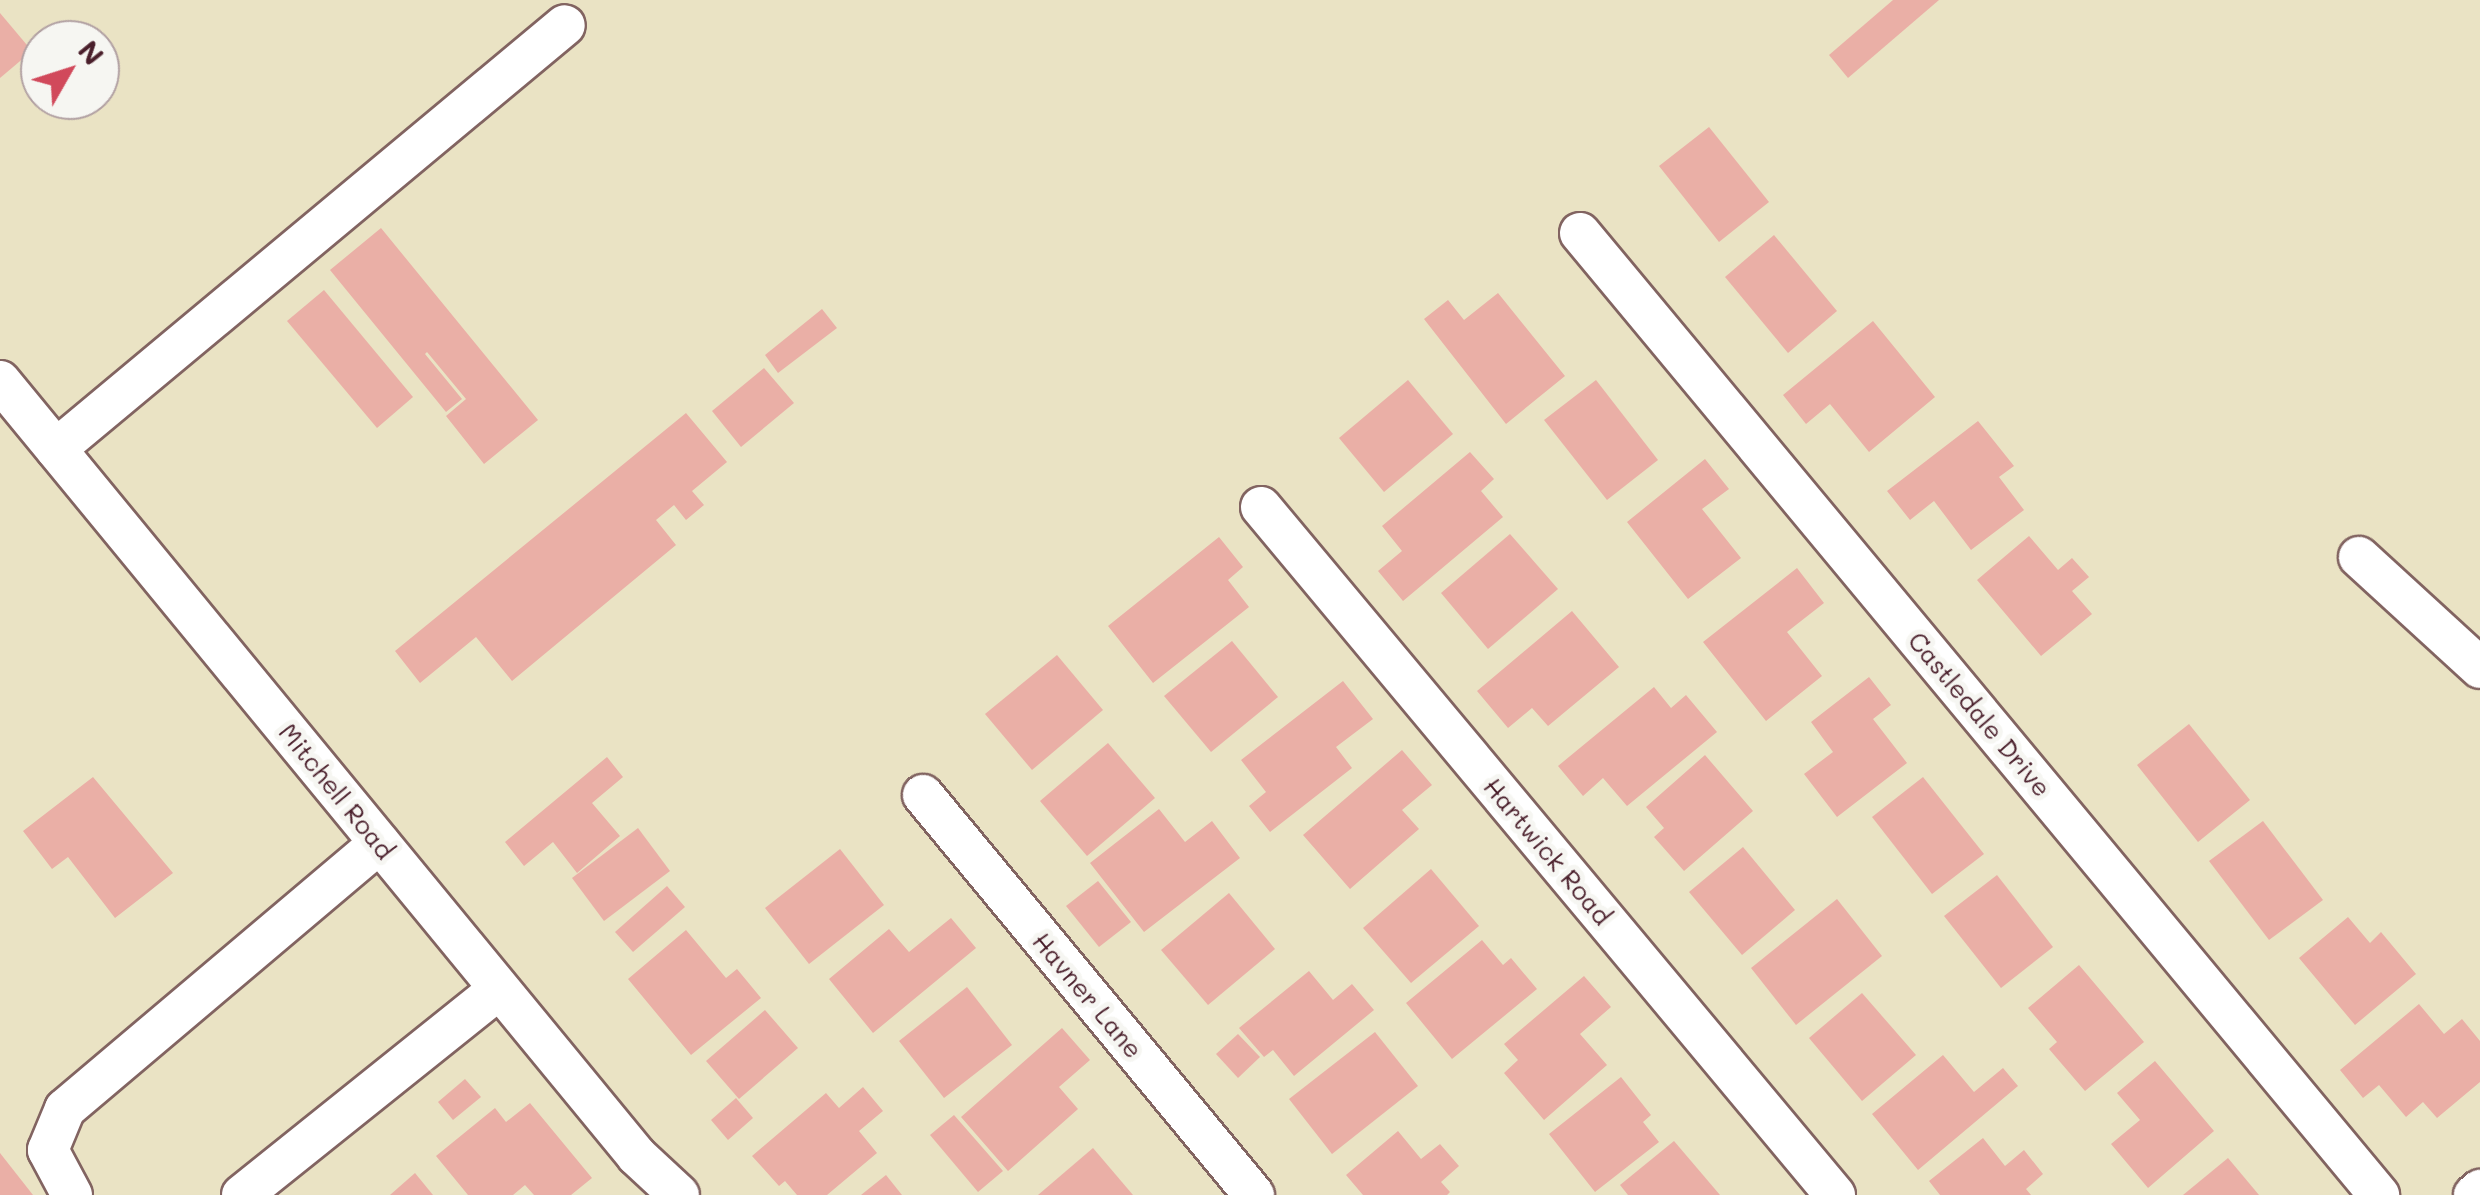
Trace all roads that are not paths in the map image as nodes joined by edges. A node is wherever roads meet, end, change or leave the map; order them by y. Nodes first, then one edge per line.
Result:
1 (565, 25) dead end
2 (1580, 233) dead end
3 (0, 382) edge
4 (56, 449) junction
5 (1261, 508) dead end
6 (2359, 556) dead end
7 (2480, 668) edge
8 (923, 794) dead end
9 (380, 843) junction
10 (498, 989) junction
11 (2480, 1190) edge
12 (673, 1193) edge
13 (72, 1195) edge
14 (242, 1195) edge
15 (1254, 1195) edge
16 (1835, 1195) edge
17 (2379, 1195) edge
18 (2474, 1195) edge

1 - 4 street
2 - 17 street, Castledale Drive
3 - 4 street, Mitchell Road
4 - 9 street, Mitchell Road
5 - 16 street, Hartwick Road
6 - 7 street
8 - 15 street, Havner Lane
9 - 10 street, Mitchell Road
9 - 13 street
10 - 12 street, Mitchell Road
10 - 14 street
11 - 18 street

